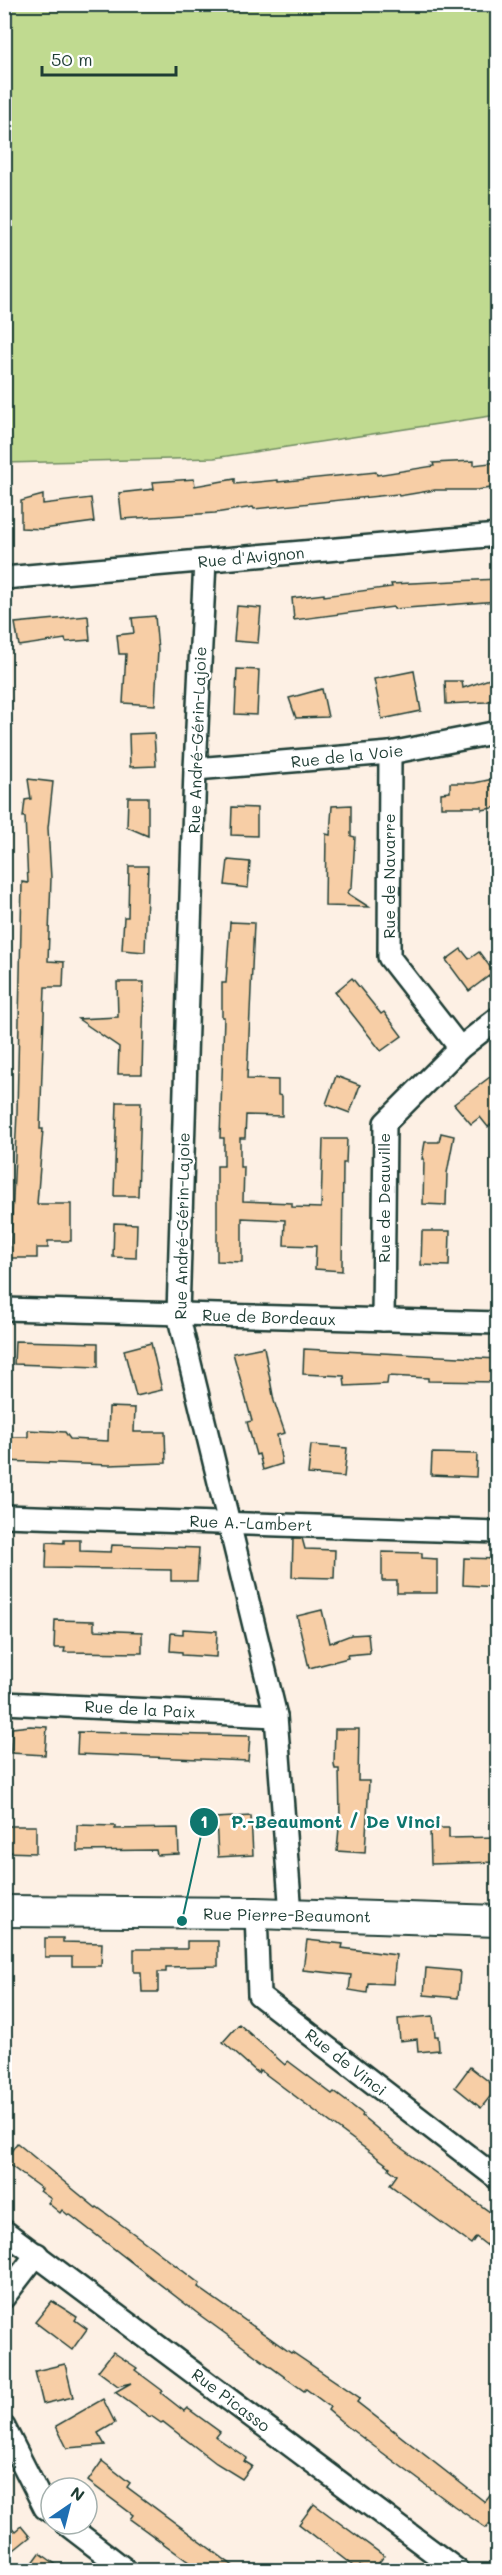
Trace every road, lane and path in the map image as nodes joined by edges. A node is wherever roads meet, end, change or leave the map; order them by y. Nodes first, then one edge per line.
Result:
1 (498, 535) edge
2 (205, 561) junction
3 (4, 578) edge
4 (498, 732) edge
5 (390, 753) junction
6 (195, 769) junction
7 (498, 1018) edge
8 (460, 1048) junction
9 (4, 1309) edge
10 (178, 1314) junction
11 (383, 1320) junction
12 (498, 1323) edge
13 (4, 1516) edge
14 (229, 1523) junction
15 (498, 1532) edge
16 (4, 1703) edge
17 (276, 1716) junction
18 (4, 1911) edge
19 (256, 1913) junction
20 (291, 1914) junction
21 (498, 1920) edge
22 (498, 2180) edge
23 (4, 2231) edge
24 (37, 2254) junction
25 (4, 2298) edge
26 (4, 2427) edge
27 (39, 2496) edge
28 (81, 2536) edge
29 (126, 2571) edge
30 (457, 2571) edge

1 - 2 street, Rue d'Avignon
2 - 3 street, Rue d'Avignon
2 - 6 street, Rue André-Gérin-Lajoie
4 - 5 street, Rue de la Voie
5 - 6 street, Rue de la Voie
5 - 8 street, Rue de Navarre
6 - 10 street, Rue André-Gérin-Lajoie
7 - 8 street, Rue de Deauville
8 - 11 street, Rue de Deauville
9 - 10 street, Rue de Bordeaux
10 - 11 street, Rue de Bordeaux
10 - 14 street, Rue André-Gérin-Lajoie
11 - 12 street, Rue de Bordeaux
13 - 14 street, Rue A.-Lambert
14 - 15 street, Rue A.-Lambert
14 - 17 street, Rue André-Gérin-Lajoie
16 - 17 street, Rue de la Paix
17 - 20 street, Rue André-Gérin-Lajoie
18 - 19 main road, Rue Pierre-Beaumont
19 - 20 main road, Rue Pierre-Beaumont
19 - 22 street, Rue de Vinci
20 - 21 main road, Rue Pierre-Beaumont
23 - 24 street, Rue Picasso
24 - 25 street
24 - 30 street, Rue Picasso
26 - 27 street
28 - 29 street

